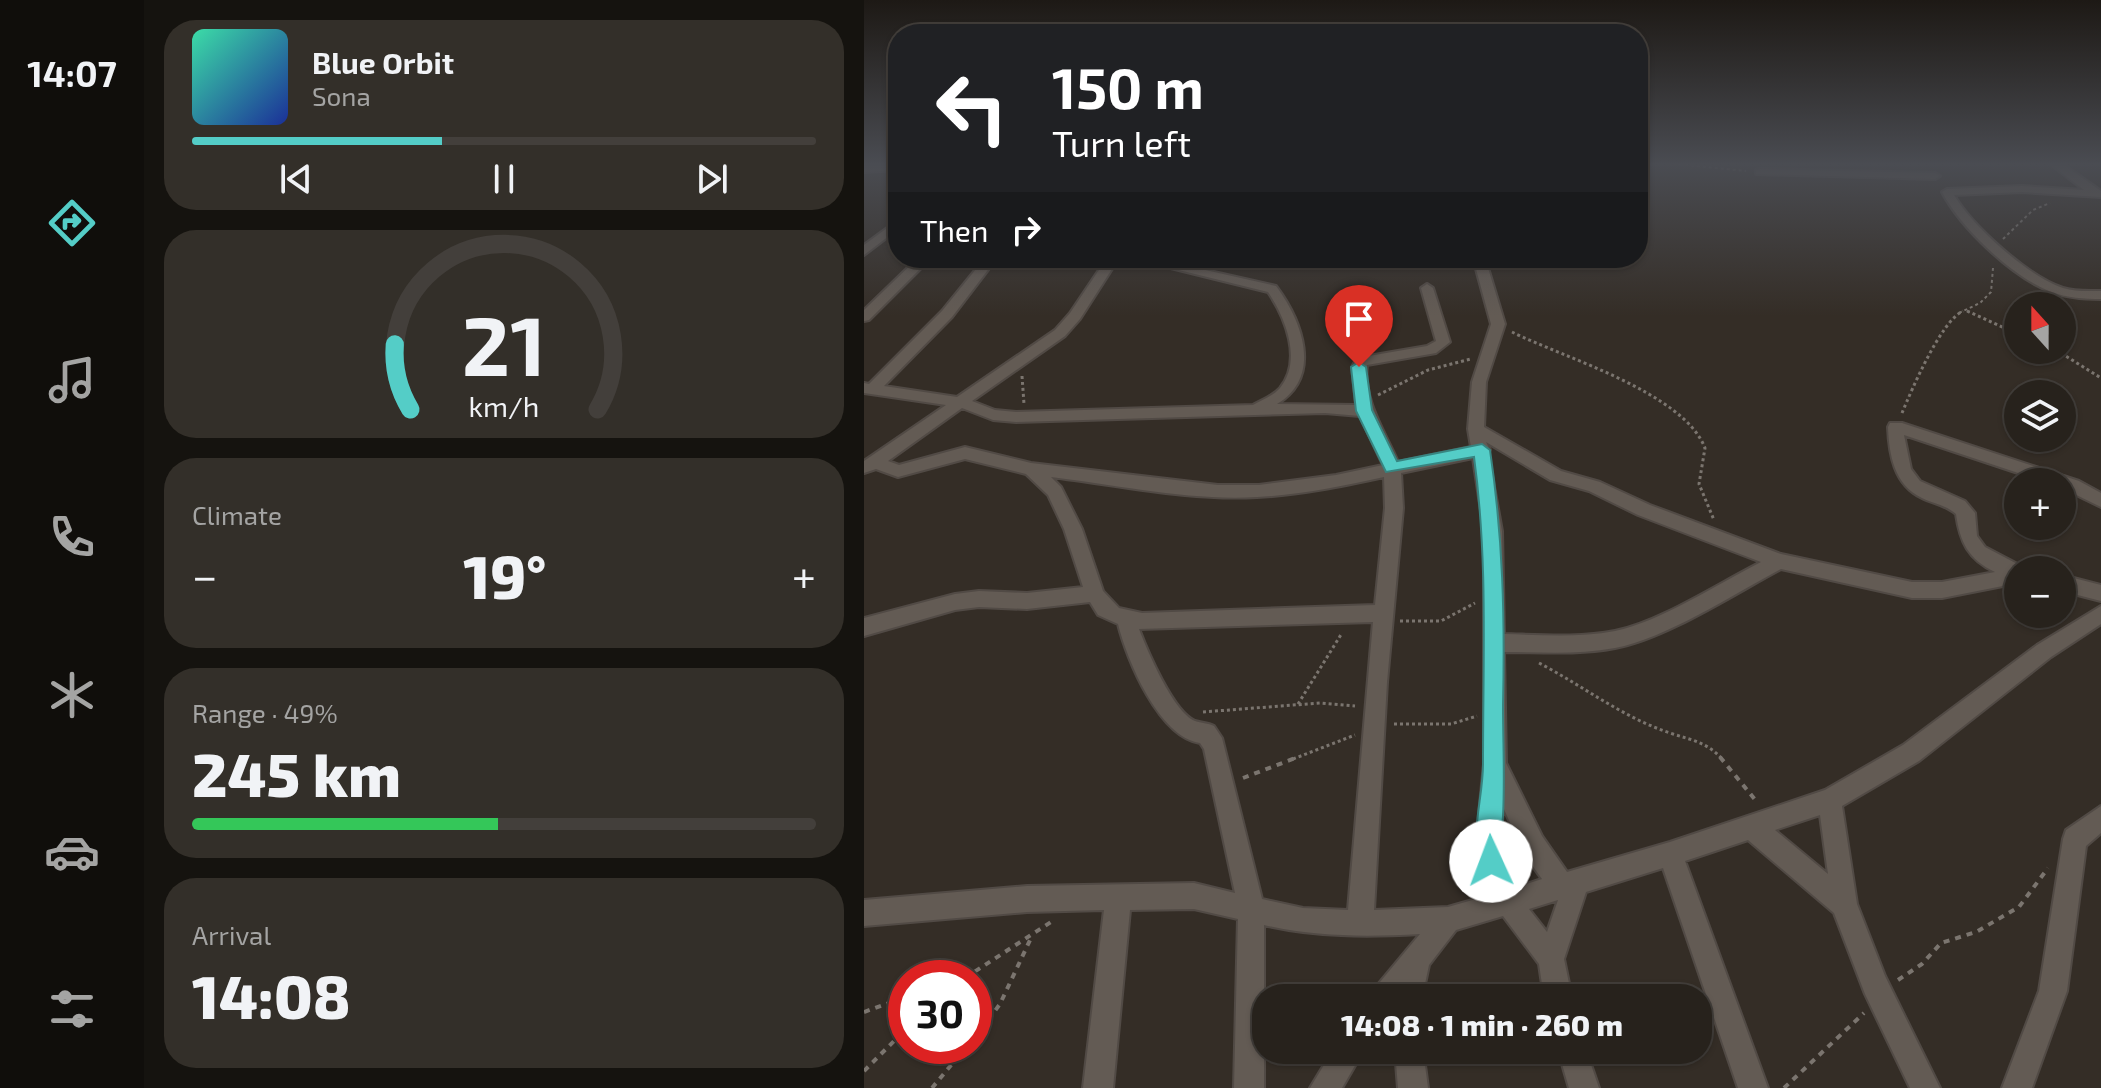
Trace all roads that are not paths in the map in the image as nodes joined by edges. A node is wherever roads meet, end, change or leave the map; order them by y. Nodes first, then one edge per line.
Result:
1 (1963, 214) edge
2 (888, 236) edge
3 (864, 251) edge
4 (915, 268) edge
5 (983, 268) edge
6 (1106, 268) edge
7 (1175, 268) edge
8 (1482, 268) edge
9 (1427, 288) dead end
10 (2094, 295) edge
11 (2101, 305) edge
12 (864, 317) edge
13 (868, 388) edge
14 (963, 403) junction
15 (1363, 404) junction
16 (1253, 412) junction
17 (1476, 429) junction
18 (1482, 450) junction
19 (869, 466) edge
20 (1392, 468) junction
21 (1031, 469) junction
22 (2101, 501) edge
23 (1779, 561) junction
24 (2004, 568) edge
25 (2004, 577) edge
26 (2076, 587) edge
27 (2101, 593) edge
28 (1095, 594) junction
29 (2101, 614) edge
30 (1384, 617) junction
31 (1126, 619) junction
32 (864, 627) edge
33 (1496, 643) junction
34 (1495, 764) junction
35 (1830, 800) junction
36 (2101, 818) edge
37 (1762, 824) junction
38 (1670, 854) junction
39 (1570, 885) junction
40 (1118, 899) junction
41 (1508, 902) junction
42 (1844, 904) junction
43 (1251, 908) junction
44 (864, 913) edge
45 (1448, 920) junction
46 (1360, 924) junction
47 (1419, 954) junction
48 (1551, 959) junction
49 (1396, 984) edge
50 (1412, 984) edge
51 (1555, 984) edge
52 (1341, 1064) edge
53 (1410, 1064) edge
54 (1576, 1064) edge
55 (1098, 1088) edge
56 (1249, 1088) edge
57 (1325, 1088) edge
58 (1413, 1088) edge
59 (1584, 1088) edge
60 (1753, 1088) edge
61 (1925, 1088) edge
62 (2017, 1088) edge

1 - 10 street
2 - 3 street
4 - 12 street
5 - 13 street
6 - 14 street
7 - 16 street
8 - 17 street
9 - 15 street
10 - 11 street
13 - 14 street
14 - 16 street
14 - 19 street
15 - 16 street
15 - 20 street
17 - 18 street
17 - 23 street
18 - 20 street
18 - 33 street
19 - 21 street
20 - 21 street
20 - 30 street
21 - 28 street
22 - 24 street
23 - 25 street
23 - 33 street
26 - 27 street
28 - 31 street
28 - 32 street
29 - 35 street
30 - 31 street
30 - 46 street
31 - 43 street
33 - 34 street
34 - 39 street
34 - 41 street
35 - 37 street
35 - 42 street
36 - 62 street
37 - 38 street
37 - 42 street
38 - 39 street
38 - 60 street
39 - 41 street
39 - 48 street
40 - 43 street
40 - 44 street
40 - 55 street
41 - 45 street
41 - 48 street
42 - 61 street
43 - 46 street
43 - 56 street
45 - 46 street
45 - 47 street
47 - 49 street
47 - 50 street
48 - 51 street
52 - 57 street
53 - 58 street
54 - 59 street

